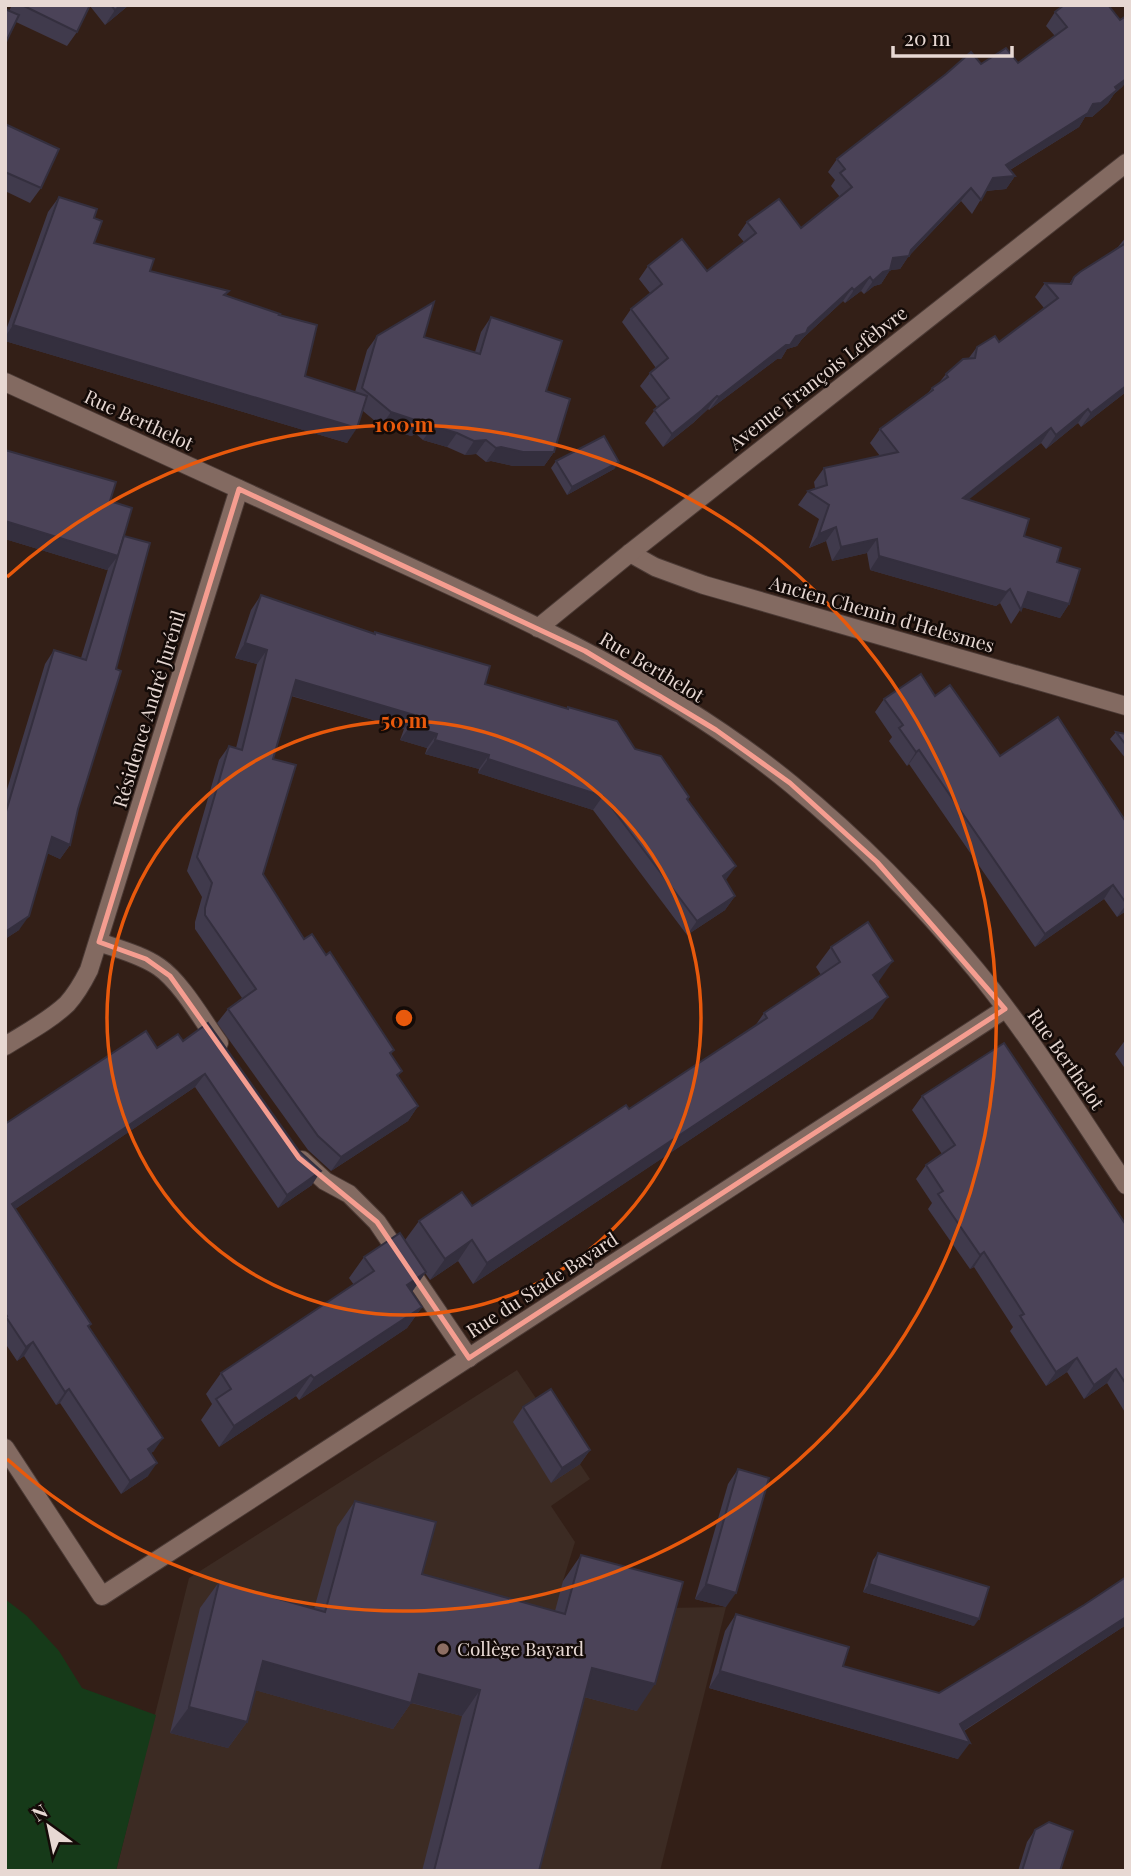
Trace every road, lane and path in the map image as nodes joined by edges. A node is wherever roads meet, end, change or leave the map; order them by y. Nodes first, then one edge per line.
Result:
1 (1126, 163) edge
2 (5, 382) edge
3 (239, 489) junction
4 (630, 553) junction
5 (538, 628) junction
6 (1126, 706) edge
7 (99, 942) junction
8 (1005, 1009) junction
9 (5, 1046) edge
10 (229, 1058) edge
11 (291, 1147) edge
12 (1126, 1185) edge
13 (469, 1358) junction
14 (5, 1448) edge

1 - 4 street, Avenue François Lefèbvre
2 - 3 street, Rue Berthelot
3 - 5 street, Rue Berthelot
3 - 7 street, Résidence André Jurénil
4 - 5 street, Avenue François Lefèbvre
4 - 6 street, Ancien Chemin d'Helesmes
5 - 8 street, Rue Berthelot
7 - 9 street, Résidence André Jurénil
7 - 10 street
8 - 12 street, Rue Berthelot
8 - 13 street, Rue du Stade Bayard
11 - 13 street
13 - 14 street, Rue du Stade Bayard

